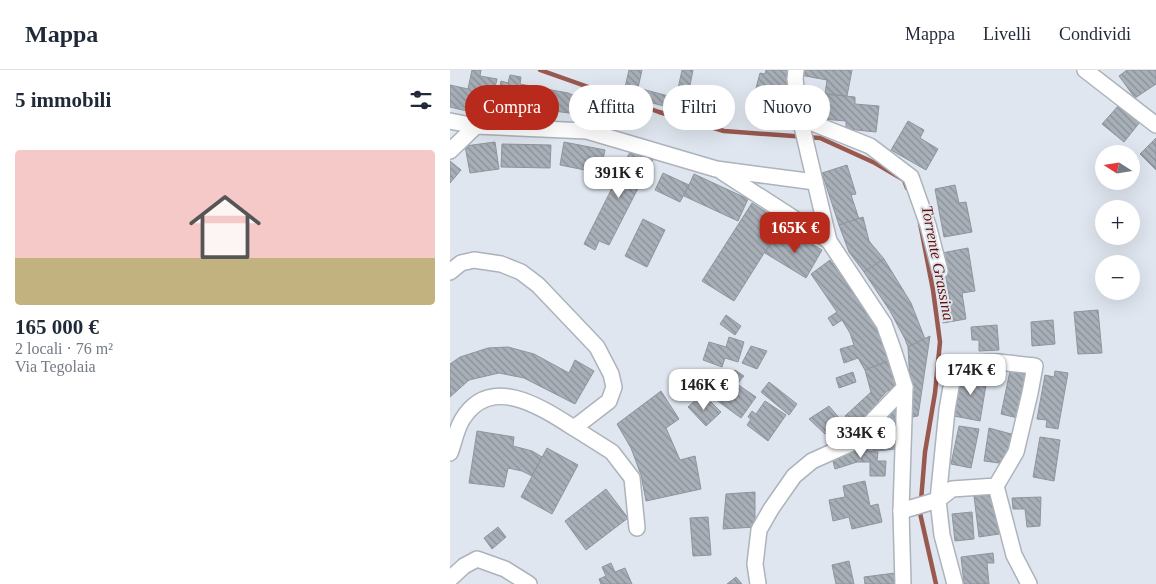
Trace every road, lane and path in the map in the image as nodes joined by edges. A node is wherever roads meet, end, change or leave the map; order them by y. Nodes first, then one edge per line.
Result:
1 (796, 70) edge
2 (1085, 70) edge
3 (796, 85) edge
4 (450, 121) edge
5 (465, 124) edge
6 (1156, 125) edge
7 (559, 129) edge
8 (472, 130) edge
9 (803, 130) edge
10 (821, 130) edge
11 (450, 151) edge
12 (716, 169) junction
13 (815, 182) junction
14 (829, 241) junction
15 (940, 271) dead end
16 (450, 272) edge
17 (904, 387) junction
18 (574, 428) junction
19 (450, 453) edge
20 (996, 486) junction
21 (934, 502) junction
22 (905, 510) junction
23 (637, 528) dead end
24 (450, 579) edge
25 (529, 584) edge
26 (758, 584) edge
27 (903, 584) edge
28 (955, 584) edge
29 (1029, 584) edge

1 - 3 street
2 - 6 street
4 - 5 street
7 - 12 street
8 - 11 street
9 - 13 street
10 - 15 street
12 - 13 street
12 - 14 street
13 - 14 street
14 - 17 street
16 - 18 street
17 - 22 street
17 - 26 street
18 - 19 street
18 - 23 street
20 - 21 street
20 - 21 street
20 - 29 street
21 - 22 street
21 - 28 street
22 - 27 street
24 - 25 street

